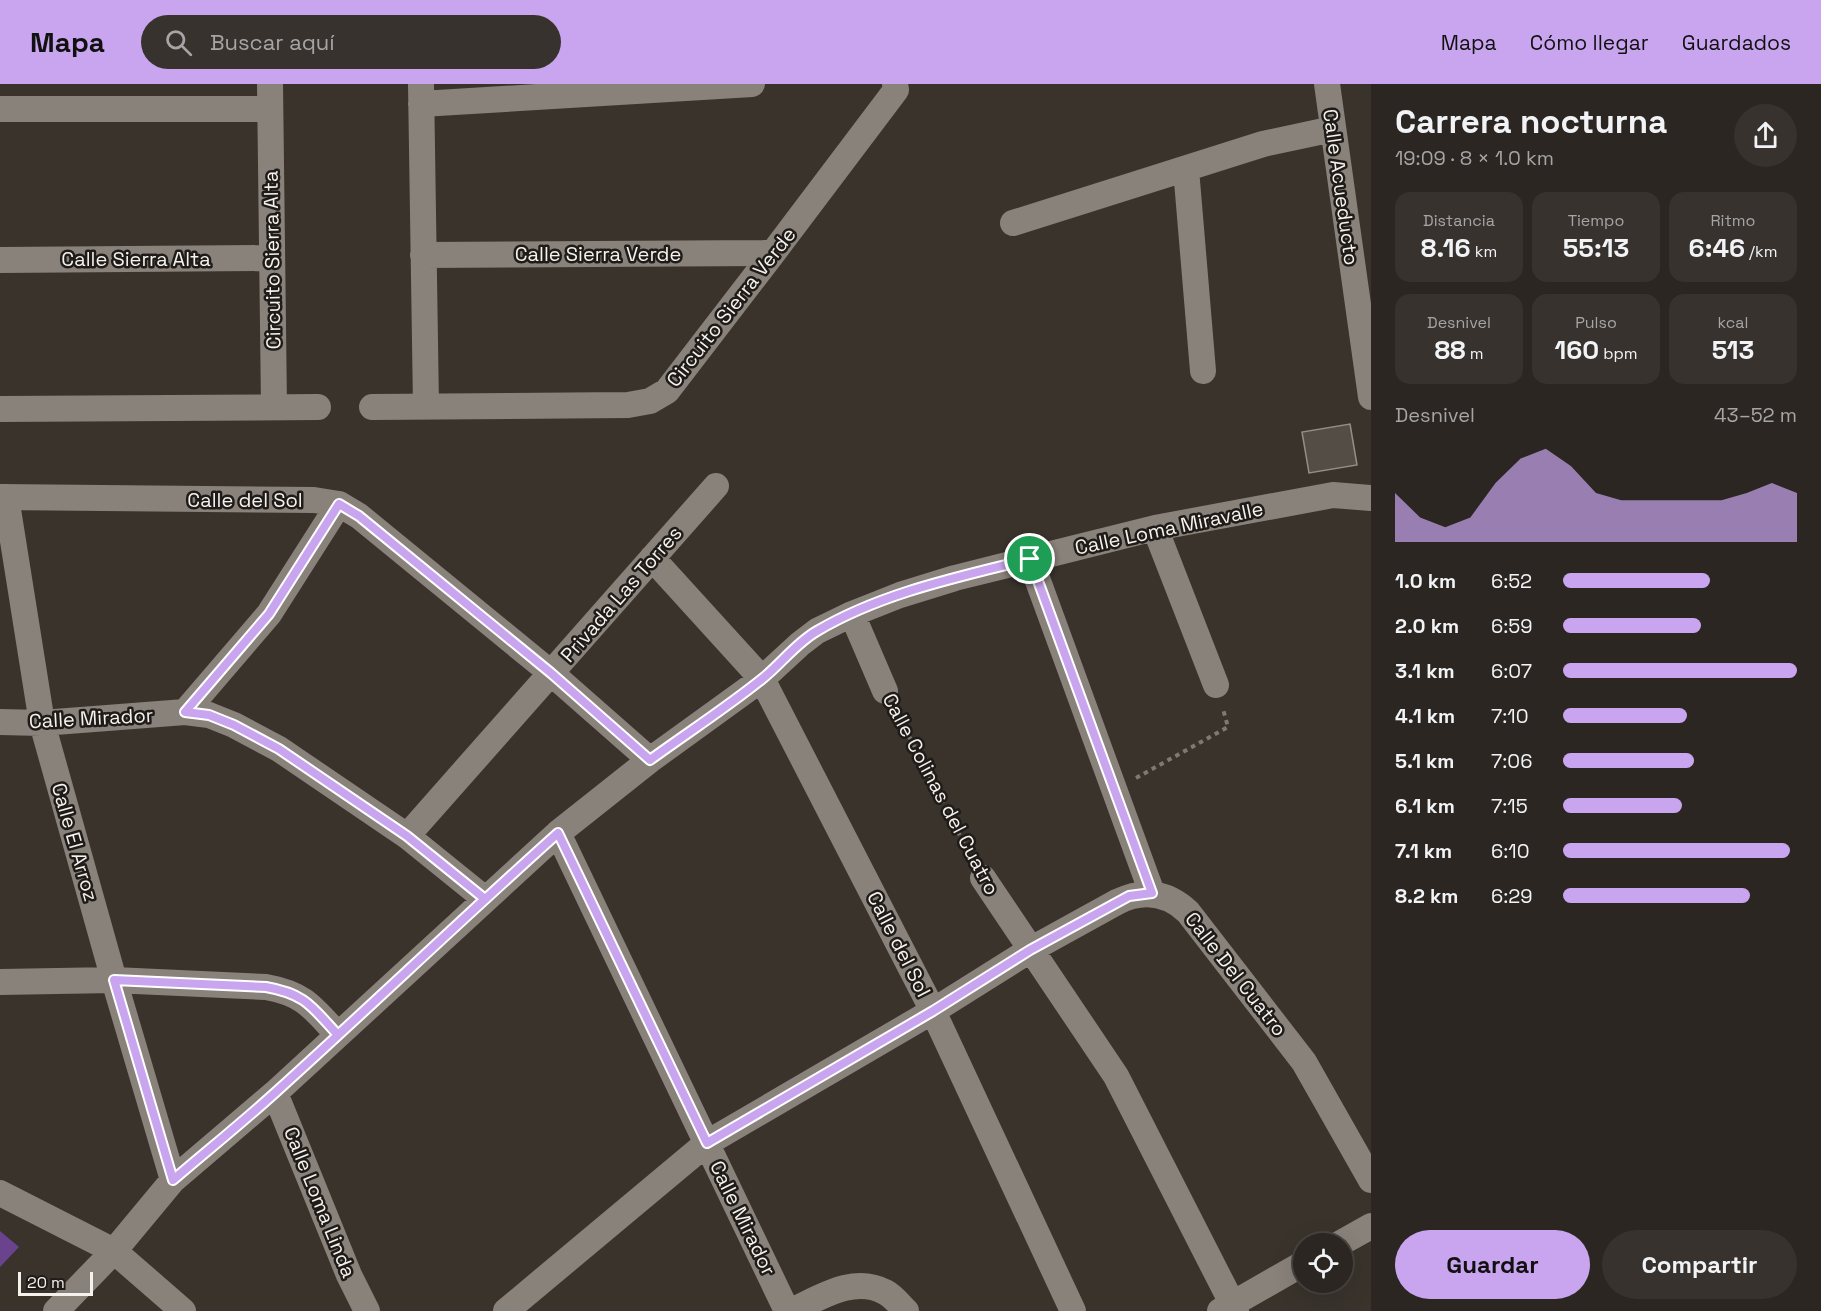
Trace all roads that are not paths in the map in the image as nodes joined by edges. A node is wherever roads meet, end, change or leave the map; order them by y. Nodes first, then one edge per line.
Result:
1 (270, 84) edge
2 (753, 84) edge
3 (895, 84) edge
4 (1327, 84) edge
5 (421, 94) edge
6 (0, 109) edge
7 (270, 109) junction
8 (1333, 129) junction
9 (1186, 169) junction
10 (1013, 223) dead end
11 (773, 253) junction
12 (423, 255) junction
13 (272, 258) junction
14 (0, 260) edge
15 (1203, 371) dead end
16 (1371, 397) edge
17 (426, 406) junction
18 (274, 407) junction
19 (318, 407) dead end
20 (372, 407) dead end
21 (0, 409) edge
22 (716, 486) dead end
23 (3, 497) edge
24 (1370, 498) edge
25 (339, 504) junction
26 (1155, 528) junction
27 (652, 558) junction
28 (1030, 559) junction
29 (852, 614) junction
30 (551, 673) junction
31 (762, 679) junction
32 (1216, 685) dead end
33 (885, 691) road end
34 (185, 712) junction
35 (0, 722) edge
36 (42, 723) junction
37 (650, 760) junction
38 (558, 833) junction
39 (407, 836) junction
40 (983, 878) road end
41 (1152, 893) junction
42 (485, 899) junction
43 (1030, 950) junction
44 (114, 980) junction
45 (0, 982) edge
46 (933, 1011) junction
47 (338, 1035) junction
48 (275, 1093) junction
49 (707, 1143) junction
50 (173, 1180) junction
51 (1371, 1180) edge
52 (0, 1193) edge
53 (1371, 1226) edge
54 (1353, 1236) edge
55 (114, 1251) junction
56 (1293, 1270) edge
57 (1230, 1308) edge
58 (56, 1311) edge
59 (183, 1311) edge
60 (367, 1311) edge
61 (506, 1311) edge
62 (789, 1311) edge
63 (906, 1311) edge
64 (1073, 1311) edge

1 - 7 street, Circuito Sierra Alta
2 - 5 street
3 - 11 street, Circuito Sierra Verde
4 - 8 street, Calle Acueducto
5 - 12 street
6 - 7 street
7 - 13 street, Circuito Sierra Alta
8 - 9 street
8 - 16 street, Calle Acueducto
9 - 10 street
9 - 15 street
11 - 12 street, Calle Sierra Verde
11 - 17 street, Circuito Sierra Verde
12 - 17 street
13 - 14 street, Calle Sierra Alta
13 - 18 street, Circuito Sierra Alta
17 - 20 street, Circuito Sierra Verde
18 - 19 street
18 - 21 street
22 - 27 street, Privada Las Torres
23 - 25 street, Calle del Sol
23 - 36 street, Calle El Arroz
24 - 26 street, Calle Loma Miravalle
25 - 30 street, Calle del Sol
25 - 34 street
26 - 28 street, Calle Loma Miravalle
26 - 32 street
27 - 30 street, Privada Las Torres
27 - 31 street, Calle del Sol
28 - 29 street, Calle Loma Miravalle
28 - 41 street
29 - 31 street, Calle Loma Miravalle
29 - 33 street, Calle Colinas del Cuatro
30 - 37 street, Calle del Sol
30 - 39 street, Privada Las Torres
31 - 37 street, Calle Loma Miravalle
31 - 46 street, Calle del Sol
34 - 36 street, Calle Mirador
34 - 39 street, Calle Mirador
35 - 36 street, Calle Mirador
36 - 44 street, Calle El Arroz
37 - 38 street, Calle Loma Miravalle
38 - 42 street, Calle Loma Miravalle
38 - 49 street, Calle Mirador
39 - 42 street, Calle Mirador
40 - 43 street, Calle Colinas del Cuatro
41 - 43 street
41 - 51 street, Calle Del Cuatro
42 - 47 street, Calle Loma Miravalle
43 - 46 street
43 - 57 street, Calle Colinas del Cuatro
44 - 45 street
44 - 47 street
44 - 50 street, Calle El Arroz
46 - 49 street
46 - 64 street, Calle del Sol
47 - 48 street, Calle Loma Miravalle
48 - 50 street, Calle Loma Miravalle
48 - 60 street, Calle Loma Linda
49 - 61 street
49 - 62 street, Calle Mirador
50 - 55 street, Calle Loma Miravalle
52 - 55 street
53 - 54 street
55 - 58 street, Calle Loma Miravalle
55 - 59 street
56 - 57 street
62 - 63 street, Calle Mirador

